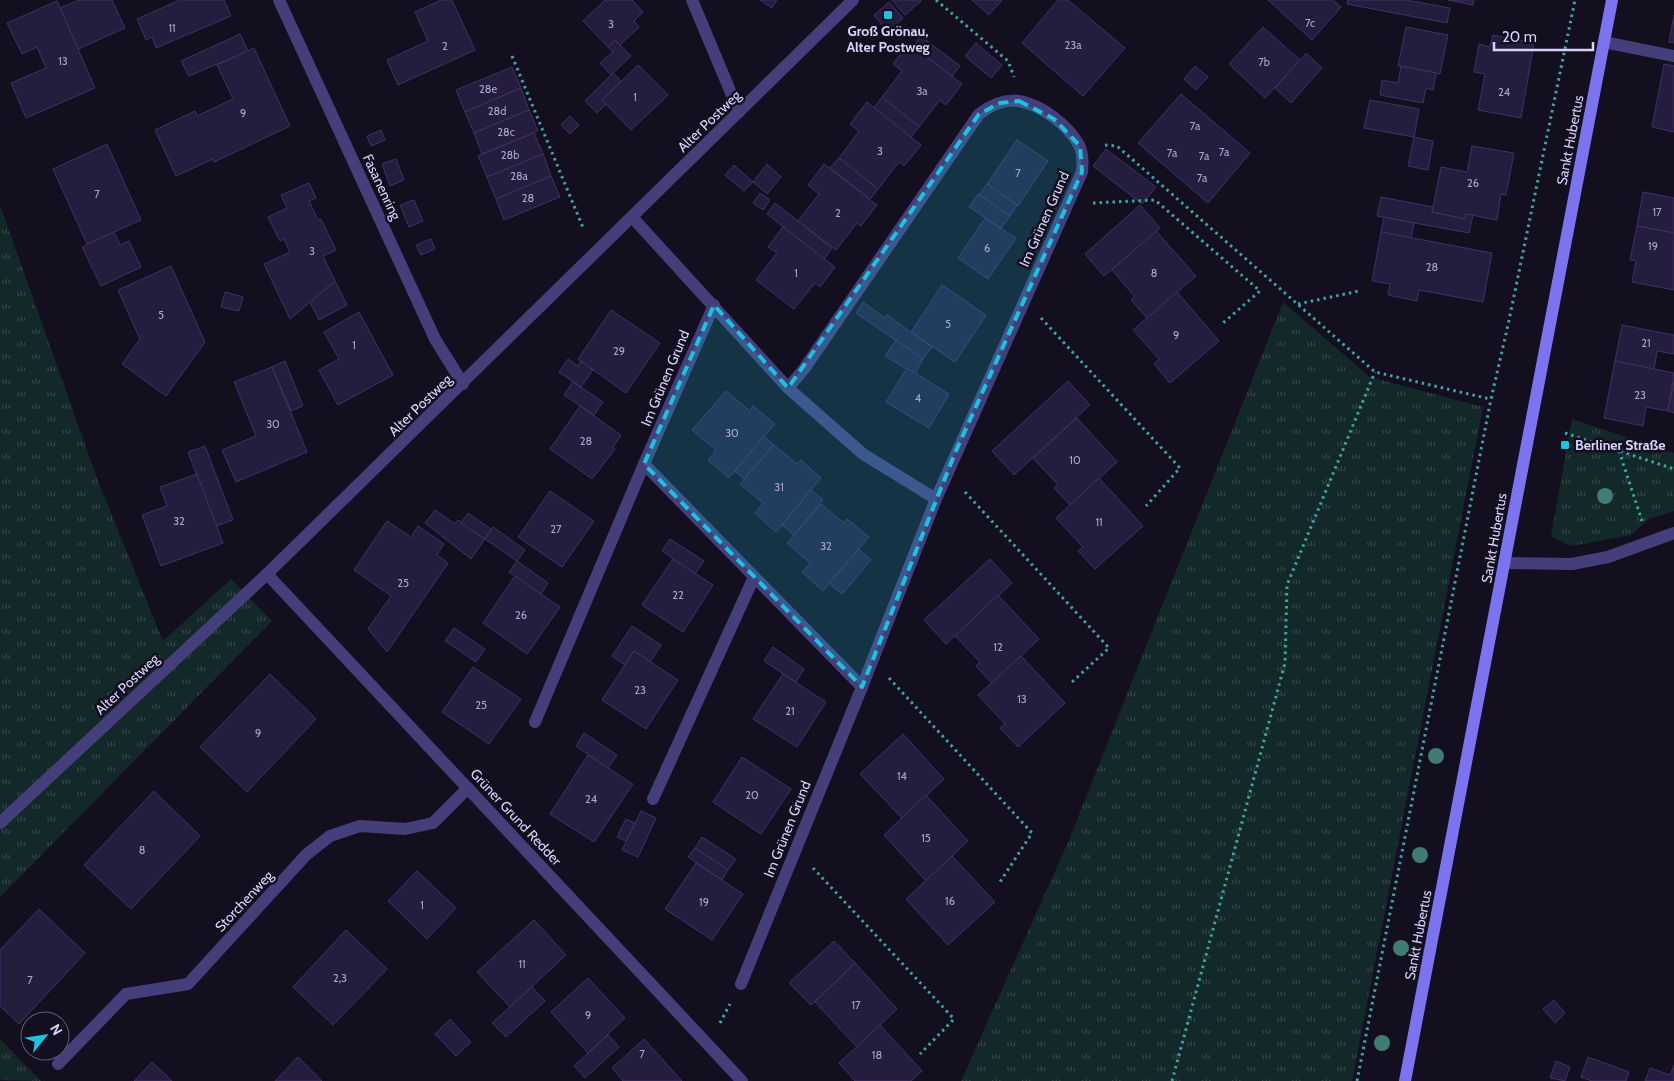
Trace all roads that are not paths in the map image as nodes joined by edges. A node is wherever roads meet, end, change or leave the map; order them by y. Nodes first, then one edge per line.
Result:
1 (279, 0) edge
2 (692, 0) edge
3 (853, 0) edge
4 (1612, 0) edge
5 (1604, 42) junction
6 (1674, 56) edge
7 (739, 112) junction
8 (632, 217) junction
9 (714, 305) junction
10 (463, 384) junction
11 (788, 388) junction
12 (644, 464) junction
13 (936, 499) junction
14 (1674, 534) edge
15 (1505, 563) junction
16 (267, 574) junction
17 (754, 577) junction
18 (862, 686) junction
19 (535, 722) dead end
20 (468, 788) junction
21 (653, 799) dead end
22 (0, 823) edge
23 (740, 984) dead end
24 (58, 1064) dead end
25 (742, 1081) edge
26 (1405, 1081) edge

1 - 10 street, Fasanenring
2 - 7 street
3 - 7 street, Alter Postweg
4 - 5 main road, Sankt Hubertus
5 - 6 street
5 - 15 main road, Sankt Hubertus
7 - 8 street, Alter Postweg
8 - 9 street
8 - 10 street, Alter Postweg
9 - 11 street
9 - 12 street, Im Grünen Grund
10 - 16 street, Alter Postweg
11 - 13 street
11 - 13 street, Im Grünen Grund
12 - 17 street
12 - 19 street, Im Grünen Grund
13 - 18 street, Im Grünen Grund
14 - 15 street
15 - 26 main road, Sankt Hubertus
16 - 20 street, Grüner Grund Redder
16 - 22 street, Alter Postweg
17 - 18 street
17 - 21 street
18 - 23 street, Im Grünen Grund
20 - 24 street, Storchenweg
20 - 25 street, Grüner Grund Redder

